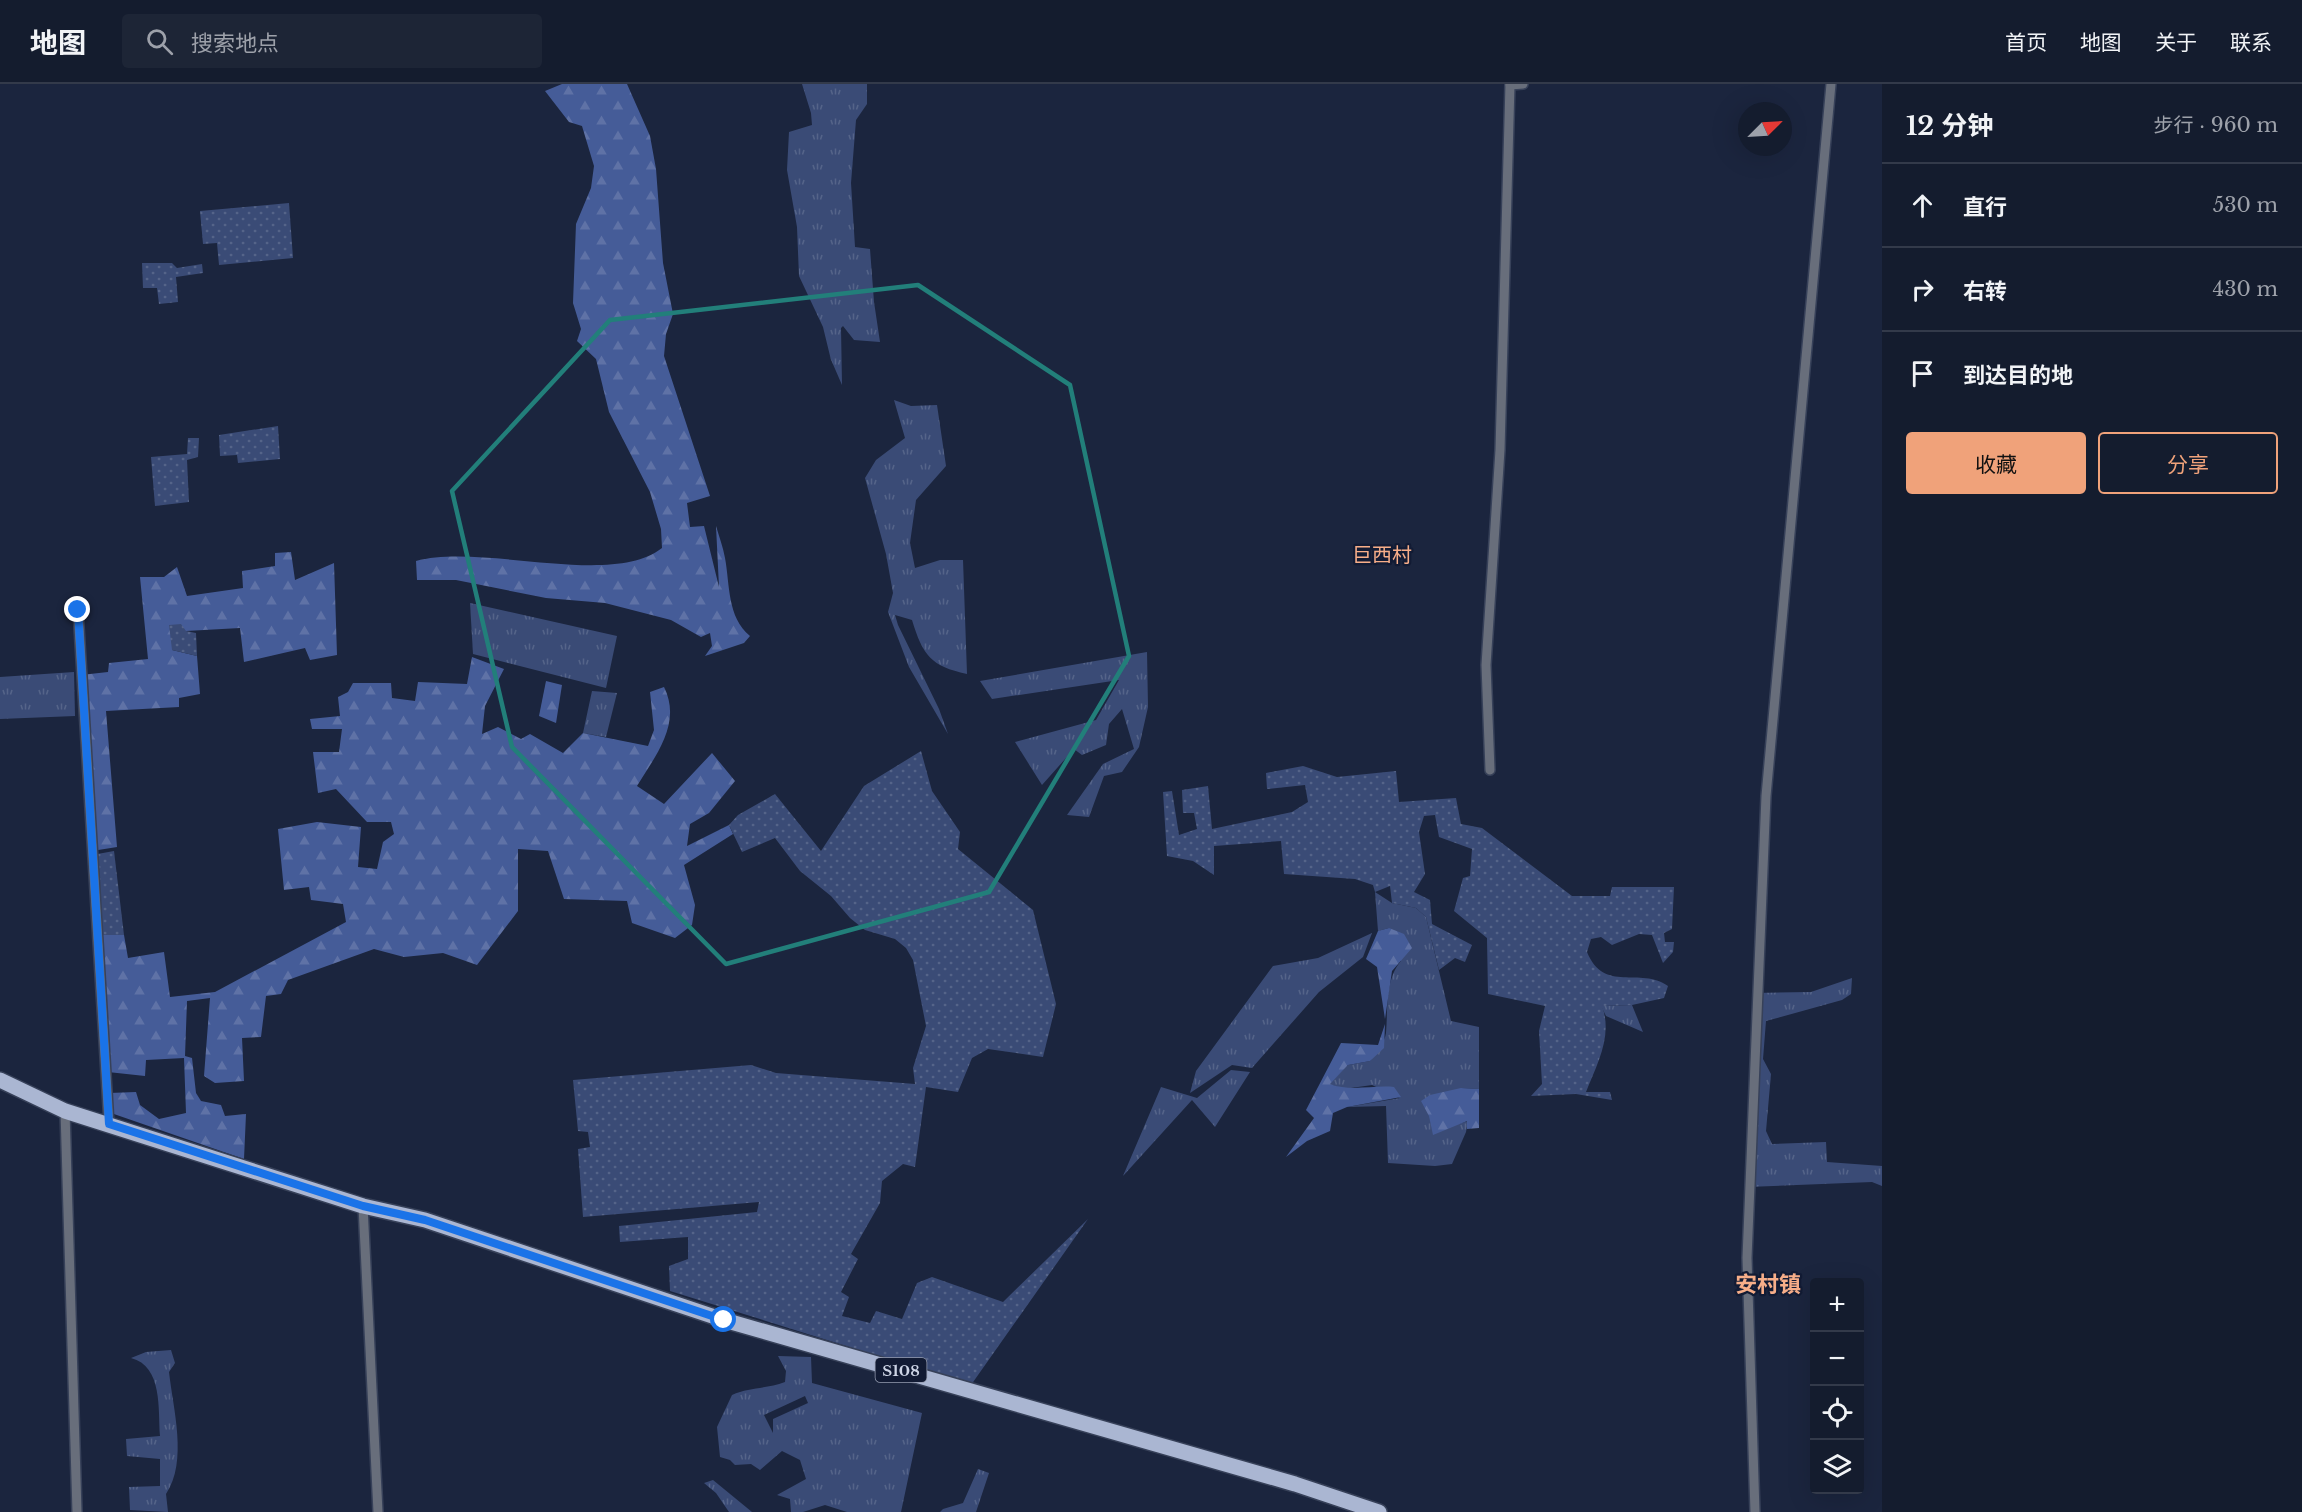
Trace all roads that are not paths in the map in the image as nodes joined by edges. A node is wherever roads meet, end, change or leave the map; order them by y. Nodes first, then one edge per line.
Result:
1 (1510, 84) edge
2 (1523, 84) edge
3 (1832, 84) edge
4 (78, 610) dead end
5 (1490, 770) dead end
6 (0, 1080) edge
7 (65, 1111) junction
8 (109, 1124) junction
9 (363, 1206) junction
10 (76, 1512) edge
11 (378, 1512) edge
12 (1379, 1512) edge
13 (1755, 1512) edge

1 - 2 street
1 - 5 street
3 - 13 street
4 - 8 street
6 - 7 main road, S108
7 - 8 main road, S108
7 - 10 street
8 - 9 main road, S108
9 - 11 street
9 - 12 main road, S108

